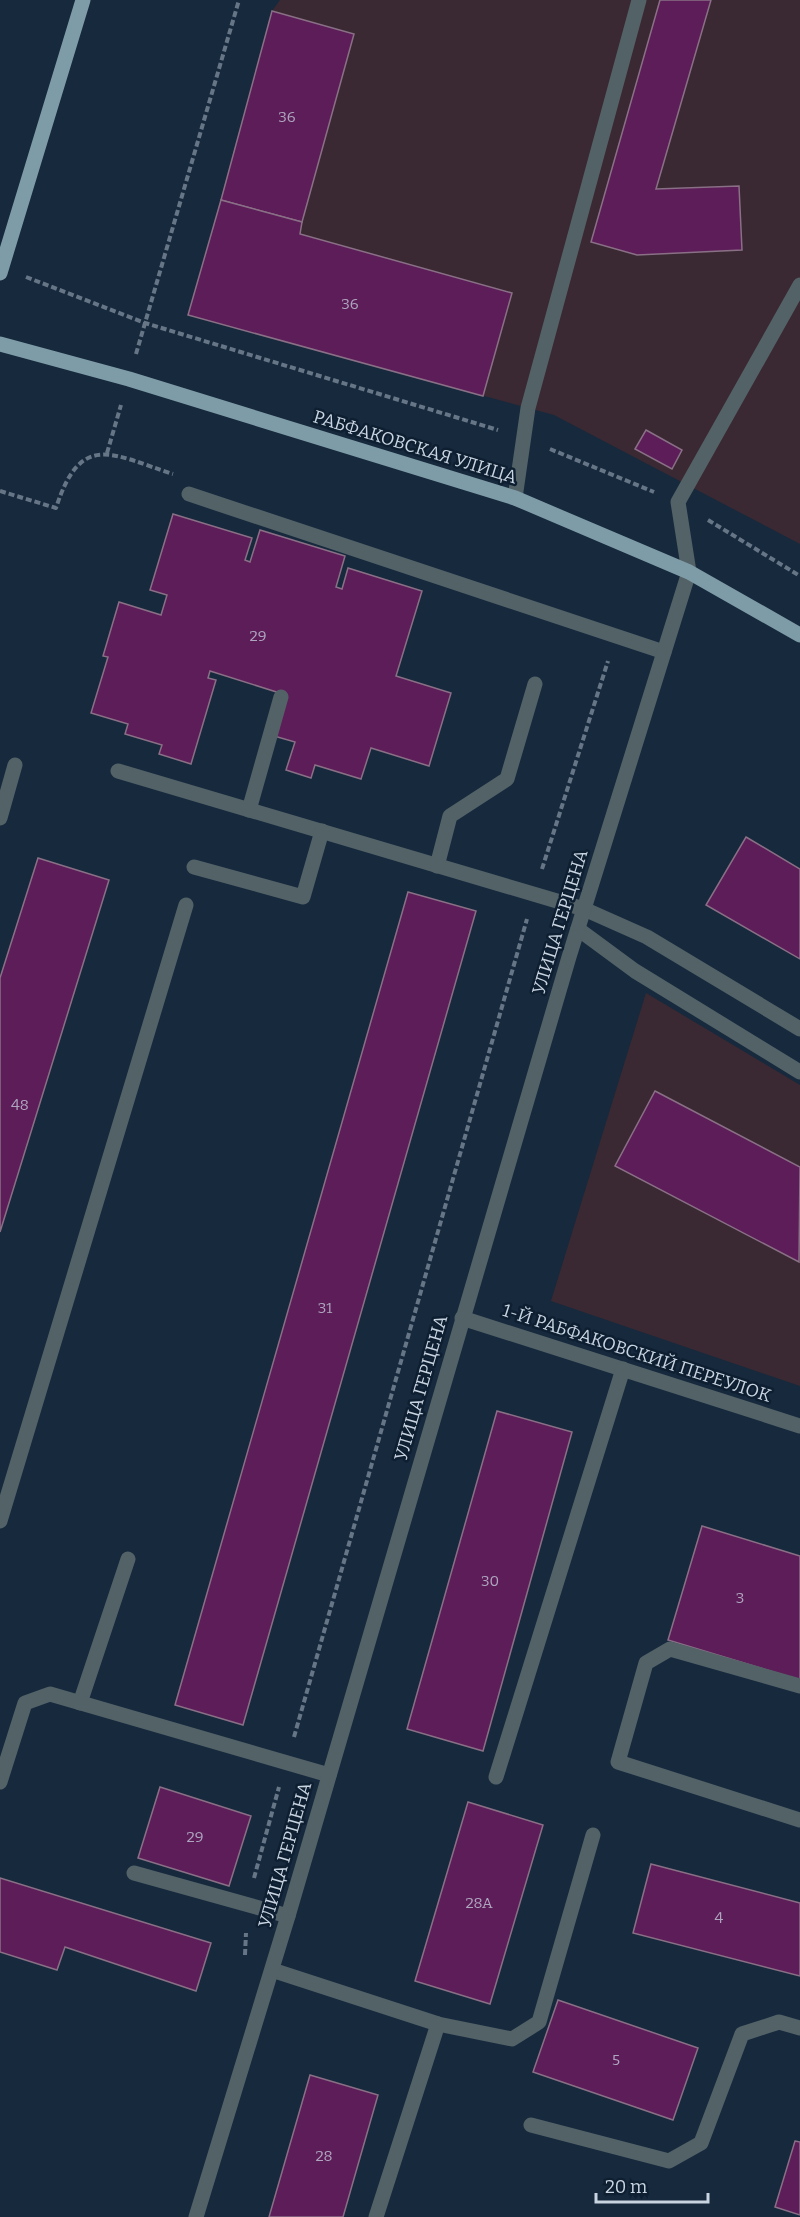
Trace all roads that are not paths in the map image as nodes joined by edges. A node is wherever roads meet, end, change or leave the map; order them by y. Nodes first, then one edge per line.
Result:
1 (83, 0) edge
2 (639, 0) edge
3 (1, 270) edge
4 (800, 285) edge
5 (0, 344) edge
6 (189, 494) dead end
7 (516, 498) junction
8 (689, 572) junction
9 (800, 635) edge
10 (664, 652) junction
11 (535, 684) dead end
12 (280, 697) dead end
13 (15, 765) dead end
14 (118, 771) dead end
15 (249, 810) junction
16 (0, 818) edge
17 (322, 831) junction
18 (437, 866) junction
19 (194, 867) dead end
20 (186, 905) dead end
21 (584, 909) junction
22 (578, 928) junction
23 (800, 1029) edge
24 (800, 1072) edge
25 (462, 1318) junction
26 (623, 1369) junction
27 (800, 1426) edge
28 (6, 1481) edge
29 (0, 1521) edge
30 (128, 1559) dead end
31 (800, 1686) edge
32 (80, 1703) junction
33 (329, 1775) junction
34 (496, 1777) dead end
35 (0, 1782) edge
36 (800, 1820) edge
37 (593, 1835) dead end
38 (134, 1873) dead end
39 (288, 1916) junction
40 (272, 1970) junction
41 (438, 2024) junction
42 (800, 2028) edge
43 (531, 2125) dead end
44 (196, 2217) edge
45 (376, 2217) edge

1 - 3 main road
2 - 7 street
4 - 8 street
5 - 7 main road, РАБФАКОВСКАЯ УЛИЦА
6 - 10 street
7 - 8 main road, РАБФАКОВСКАЯ УЛИЦА
8 - 9 main road, РАБФАКОВСКАЯ УЛИЦА
8 - 10 street, УЛИЦА ГЕРЦЕНА
10 - 21 street, УЛИЦА ГЕРЦЕНА
11 - 18 street
12 - 15 street
13 - 16 street
14 - 15 street
15 - 17 street
17 - 18 street
17 - 19 street
18 - 21 street
20 - 28 street
21 - 22 street, УЛИЦА ГЕРЦЕНА
21 - 23 street
22 - 24 street
22 - 25 street, УЛИЦА ГЕРЦЕНА
25 - 26 street, 1-Й РАБФАКОВСКИЙ ПЕРЕУЛОК
25 - 33 street, УЛИЦА ГЕРЦЕНА
26 - 27 street, 1-Й РАБФАКОВСКИЙ ПЕРЕУЛОК
26 - 34 street
28 - 29 street
30 - 32 street
31 - 36 street
32 - 33 street
32 - 35 street
33 - 39 street, УЛИЦА ГЕРЦЕНА
37 - 41 street
38 - 39 street
39 - 40 street, УЛИЦА ГЕРЦЕНА
40 - 41 street
40 - 44 street, УЛИЦА ГЕРЦЕНА
41 - 45 street
42 - 43 street

